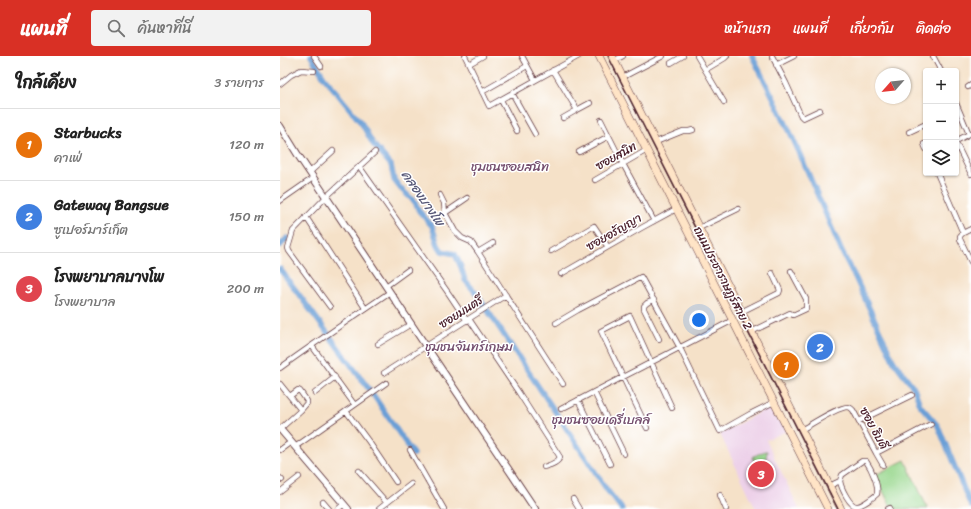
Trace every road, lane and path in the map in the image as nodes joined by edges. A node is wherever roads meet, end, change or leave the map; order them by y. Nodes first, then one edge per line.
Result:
1 (314, 56) edge
2 (465, 56) edge
3 (483, 56) edge
4 (522, 56) edge
5 (579, 56) edge
6 (599, 56) edge
7 (623, 56) edge
8 (663, 56) edge
9 (683, 56) edge
10 (697, 56) edge
11 (727, 56) edge
12 (772, 56) edge
13 (794, 56) edge
14 (933, 56) edge
15 (570, 58) edge
16 (613, 58) edge
17 (671, 63) dead end
18 (469, 64) junction
19 (776, 65) junction
20 (321, 66) dead end
21 (527, 66) junction
22 (604, 66) junction
23 (939, 68) edge
24 (554, 70) junction
25 (705, 70) junction
26 (314, 71) dead end
27 (623, 77) junction
28 (535, 80) junction
29 (280, 84) edge
30 (482, 92) junction
31 (512, 93) junction
32 (501, 100) junction
33 (724, 102) dead end
34 (590, 103) dead end
35 (956, 104) edge
36 (577, 110) junction
37 (820, 110) dead end
38 (563, 118) dead end
39 (601, 120) dead end
40 (923, 125) edge
41 (280, 126) edge
42 (693, 130) dead end
43 (517, 131) dead end
44 (909, 132) dead end
45 (535, 134) dead end
46 (970, 134) edge
47 (609, 136) junction
48 (959, 140) edge
49 (656, 142) junction
50 (959, 148) edge
51 (647, 150) junction
52 (333, 151) dead end
53 (375, 152) dead end
54 (579, 152) dead end
55 (623, 164) junction
56 (359, 166) junction
57 (971, 174) edge
58 (311, 175) junction
59 (938, 176) edge
60 (594, 180) dead end
61 (440, 195) dead end
62 (326, 196) junction
63 (467, 198) dead end
64 (280, 201) edge
65 (738, 208) dead end
66 (676, 209) junction
67 (445, 213) junction
68 (306, 217) junction
69 (654, 221) junction
70 (699, 228) junction
71 (971, 229) edge
72 (963, 233) junction
73 (493, 243) dead end
74 (608, 246) junction
75 (551, 251) dead end
76 (478, 252) junction
77 (711, 252) junction
78 (701, 257) junction
79 (971, 262) edge
80 (408, 270) dead end
81 (791, 271) dead end
82 (772, 273) dead end
83 (561, 274) dead end
84 (388, 289) junction
85 (506, 295) junction
86 (654, 300) junction
87 (330, 307) dead end
88 (365, 308) junction
89 (741, 312) junction
90 (468, 320) junction
91 (733, 320) junction
92 (556, 323) dead end
93 (411, 324) junction
94 (752, 332) junction
95 (660, 339) dead end
96 (378, 344) dead end
97 (312, 346) junction
98 (426, 346) junction
99 (680, 348) junction
100 (651, 362) junction
101 (280, 368) edge
102 (384, 373) dead end
103 (623, 377) junction
104 (335, 378) junction
105 (386, 383) dead end
106 (280, 384) edge
107 (563, 384) dead end
108 (594, 392) junction
109 (315, 393) dead end
110 (912, 395) dead end
111 (290, 396) junction
112 (785, 396) junction
113 (578, 400) junction
114 (774, 402) junction
115 (354, 404) junction
116 (672, 408) dead end
117 (561, 409) dead end
118 (301, 410) junction
119 (346, 411) junction
120 (859, 421) junction
121 (932, 424) dead end
122 (647, 428) dead end
123 (280, 429) edge
124 (801, 430) junction
125 (293, 444) junction
126 (280, 450) edge
127 (410, 450) dead end
128 (876, 453) junction
129 (624, 454) dead end
130 (610, 464) dead end
131 (883, 465) dead end
132 (544, 467) dead end
133 (359, 471) dead end
134 (299, 477) dead end
135 (840, 481) junction
136 (396, 482) dead end
137 (411, 484) dead end
138 (829, 486) junction
139 (280, 492) edge
140 (720, 495) dead end
141 (573, 499) dead end
142 (323, 502) dead end
143 (387, 503) junction
144 (346, 507) edge
145 (329, 509) edge
146 (338, 509) edge
147 (379, 509) edge
148 (444, 509) edge
149 (535, 509) edge
150 (579, 509) edge
151 (726, 509) edge
152 (828, 509) edge
153 (841, 509) edge

1 - 20 street
2 - 18 street
3 - 18 street
4 - 21 street
5 - 15 street
6 - 22 main road, ถนนประชาราษฎร์สาย 2
7 - 16 street
8 - 27 street
9 - 17 street
10 - 25 street
11 - 25 street
12 - 19 street
13 - 19 street
14 - 23 street
15 - 24 street
16 - 22 main road
16 - 27 main road, ถนนประชาราษฎร์สาย 2
18 - 30 street
19 - 37 street
21 - 28 street
21 - 30 street
22 - 51 main road, ถนนประชาราษฎร์สาย 2
24 - 28 street
24 - 36 street
25 - 33 street
26 - 29 street
27 - 49 main road, ถนนประชาราษฎร์สาย 2
28 - 31 street
30 - 32 street
31 - 32 street
31 - 45 street
32 - 43 street
34 - 36 street
35 - 46 street
36 - 38 street
39 - 47 street
40 - 44 street
41 - 58 street
42 - 49 street
46 - 48 street
47 - 54 street
47 - 55 street
49 - 70 main road, ถนนประชาราษฎร์สาย 2
50 - 57 street
51 - 55 street, ซอยสนิท
51 - 66 main road, ถนนประชาราษฎร์สาย 2
52 - 58 street
53 - 56 street
55 - 60 street, ซอยสนิท
55 - 69 street
56 - 62 street
56 - 90 street
58 - 62 street
58 - 64 street
59 - 72 street
61 - 67 street
62 - 68 street
62 - 84 street
63 - 67 street
65 - 70 street
66 - 69 street, ซอยอรัญญา
66 - 78 main road, ถนนประชาราษฎร์สาย 2
67 - 76 street
68 - 87 street
68 - 88 street
69 - 74 street, ซอยอรัญญา
70 - 77 main road, ถนนประชาราษฎร์สาย 2
71 - 72 street
72 - 79 street
73 - 76 street
74 - 75 street
74 - 83 street, ซอยอรัญญา
76 - 85 street
77 - 78 main road
77 - 89 main road, ถนนประชาราษฎร์สาย 2
78 - 91 main road, ถนนประชาราษฎร์สาย 2
80 - 84 street
81 - 94 street
82 - 89 street
84 - 88 street
84 - 93 street
85 - 90 street, ซอยมนตรี
85 - 107 street
86 - 92 street
86 - 95 street
86 - 99 street
88 - 97 street
89 - 94 main road, ถนนประชาราษฎร์สาย 2
90 - 98 street, ซอยมนตรี
90 - 132 street
91 - 99 street
91 - 114 main road, ถนนประชาราษฎร์สาย 2
93 - 96 street
93 - 98 street
94 - 112 main road, ถนนประชาราษฎร์สาย 2
97 - 101 street
97 - 104 street
98 - 102 street, ซอยมนตรี
98 - 149 street
99 - 100 street
99 - 114 street
100 - 103 street
100 - 103 street
100 - 116 street
103 - 108 street
103 - 122 street
104 - 109 street
104 - 115 street
105 - 115 street
106 - 111 street
108 - 113 street
108 - 129 street
110 - 120 street
111 - 118 street
111 - 118 street
112 - 114 main road
112 - 124 main road, ถนนประชาราษฎร์สาย 2
113 - 117 street
113 - 130 street
114 - 152 main road, ถนนประชาราษฎร์สาย 2
115 - 119 street
118 - 123 street
119 - 125 street
119 - 136 street
120 - 124 street, ซอย ธิบดี
120 - 128 street, ซอย ธิบดี
121 - 128 street
123 - 125 street
124 - 138 main road, ถนนประชาราษฎร์สาย 2
125 - 126 street
125 - 144 street
127 - 148 street
128 - 131 street, ซอย ธิบดี
133 - 143 street
134 - 139 street
135 - 135 street
135 - 138 street
137 - 143 street
138 - 153 main road, ถนนประชาราษฎร์สาย 2
140 - 151 street
141 - 150 street
142 - 145 street
143 - 147 street
144 - 146 street

